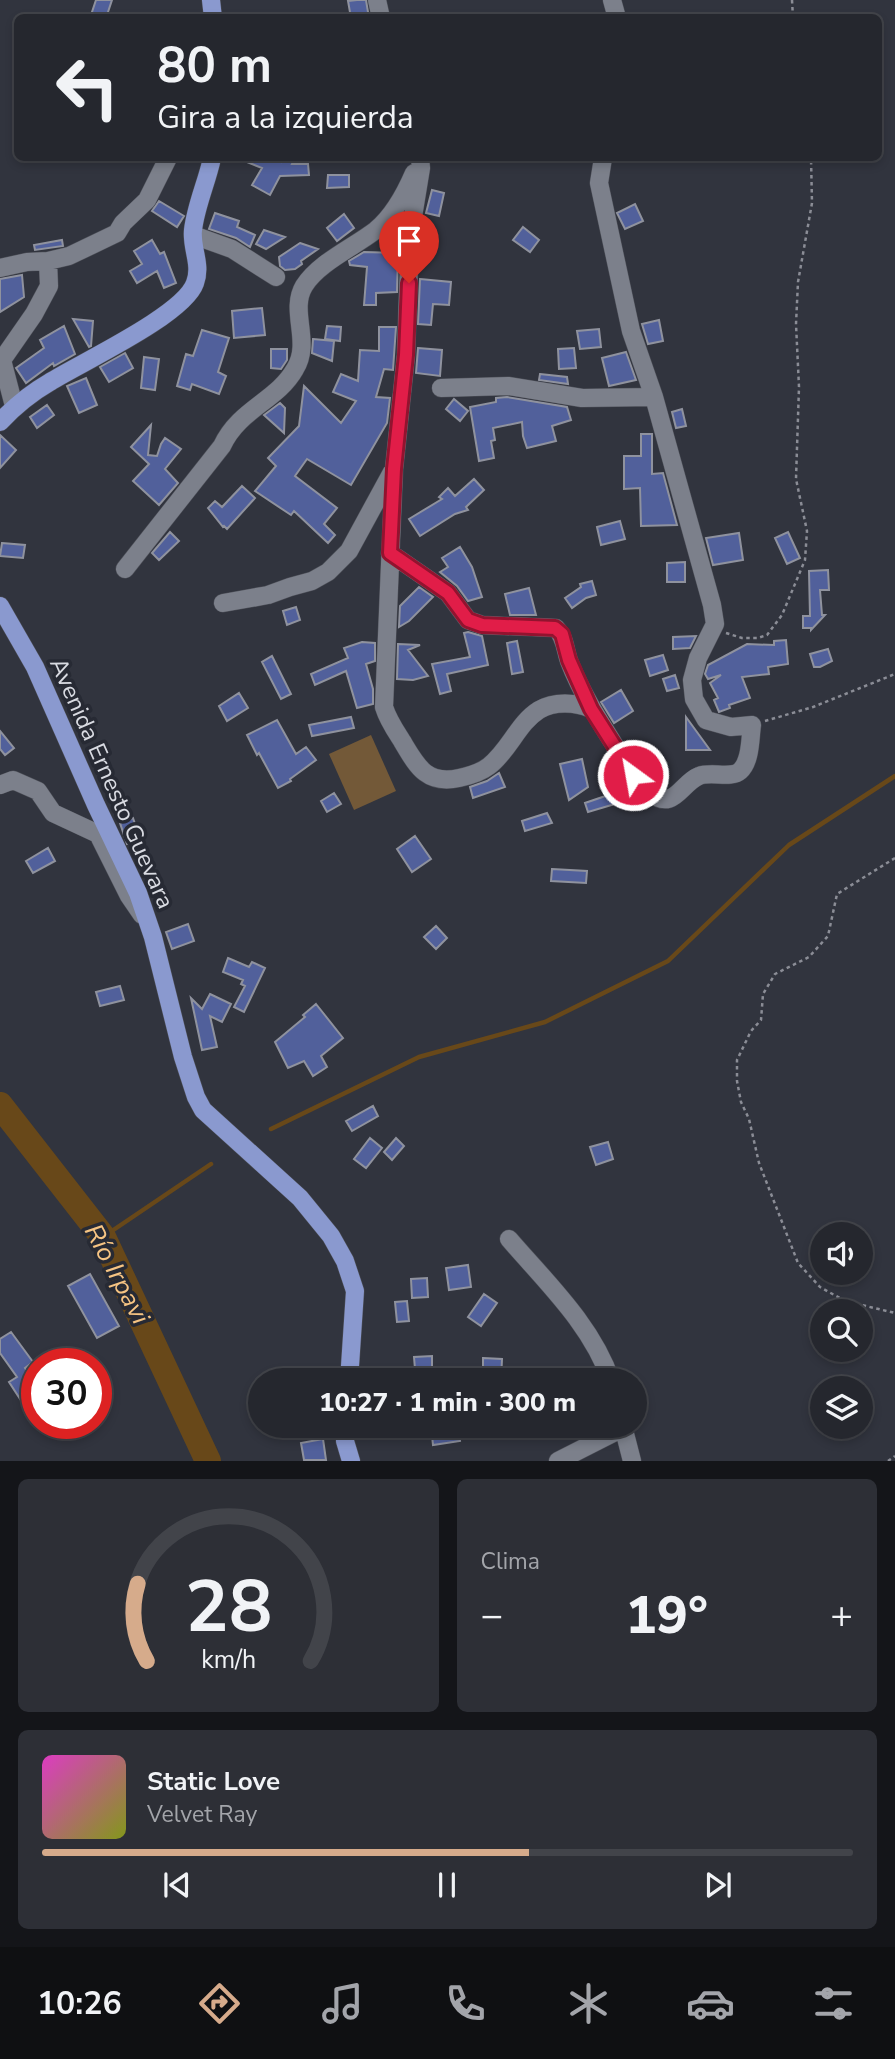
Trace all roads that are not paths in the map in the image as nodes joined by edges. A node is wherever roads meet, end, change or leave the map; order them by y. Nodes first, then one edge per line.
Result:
1 (166, 161) edge
2 (211, 161) edge
3 (419, 161) edge
4 (420, 161) edge
5 (603, 161) edge
6 (193, 235) junction
7 (48, 261) junction
8 (0, 268) edge
9 (276, 277) dead end
10 (441, 388) dead end
11 (654, 397) junction
12 (14, 406) junction
13 (0, 422) edge
14 (394, 469) junction
15 (390, 553) junction
16 (125, 569) dead end
17 (223, 603) dead end
18 (0, 606) edge
19 (591, 709) junction
20 (0, 785) edge
21 (148, 923) junction
22 (509, 1238) dead end
23 (350, 1368) edge
24 (606, 1368) edge
25 (345, 1438) edge
26 (602, 1438) edge
27 (626, 1438) edge
28 (351, 1461) edge
29 (558, 1461) edge
30 (632, 1461) edge

1 - 7 street
2 - 6 main road
3 - 16 street
4 - 14 street
5 - 11 street
6 - 9 street
6 - 12 main road
7 - 8 street
7 - 12 street
10 - 11 street
11 - 19 street
12 - 13 main road
14 - 15 street
14 - 17 street
15 - 19 street
15 - 19 street
18 - 21 main road, Avenida Ernesto Guevara
20 - 21 street
21 - 23 main road, Avenida Ernesto Guevara
22 - 24 street
25 - 28 main road
26 - 29 street
27 - 30 street

